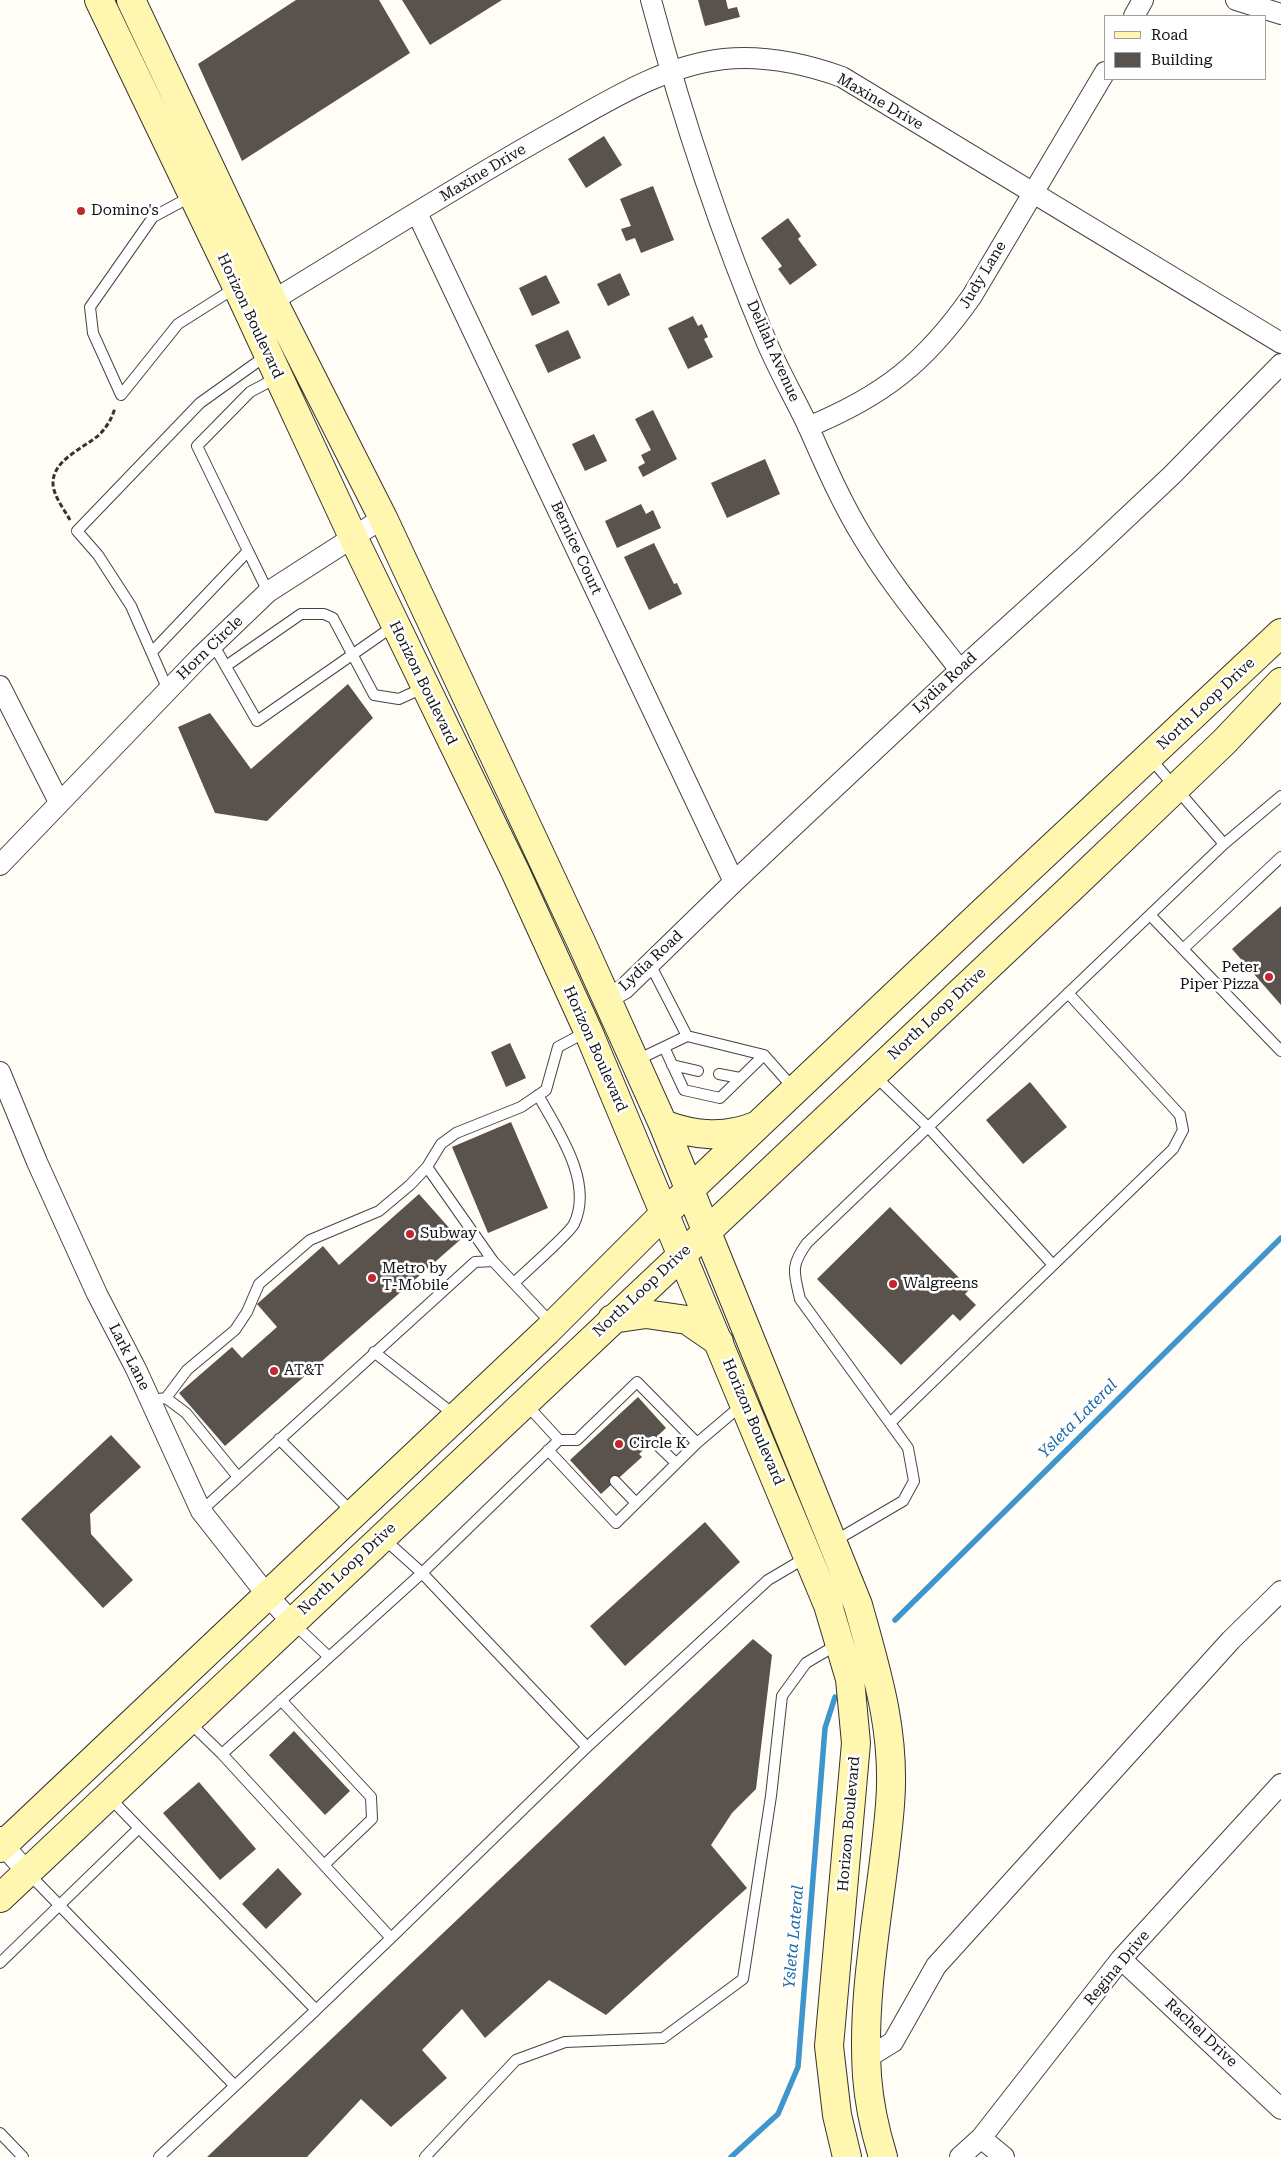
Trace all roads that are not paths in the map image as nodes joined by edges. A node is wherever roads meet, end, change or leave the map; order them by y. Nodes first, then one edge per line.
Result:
1 (99, 0) edge
2 (131, 0) edge
3 (651, 0) edge
4 (1143, 0) edge
5 (1236, 0) edge
6 (1281, 14) edge
7 (1135, 15) edge
8 (671, 72) junction
9 (1104, 74) edge
10 (1032, 193) junction
11 (193, 195) junction
12 (418, 213) junction
13 (237, 287) junction
14 (273, 301) junction
15 (250, 315) junction
16 (1281, 343) edge
17 (1281, 364) edge
18 (273, 365) junction
19 (808, 427) junction
20 (383, 518) junction
21 (352, 537) junction
22 (248, 551) junction
23 (268, 592) junction
24 (395, 625) junction
25 (1281, 633) edge
26 (214, 644) junction
27 (152, 652) junction
28 (353, 655) junction
29 (226, 666) junction
30 (960, 670) junction
31 (455, 672) junction
32 (1281, 682) edge
33 (0, 686) edge
34 (425, 687) junction
35 (168, 690) junction
36 (1149, 758) junction
37 (1174, 789) junction
38 (1281, 796) edge
39 (59, 802) junction
40 (1224, 844) junction
41 (1281, 857) edge
42 (0, 865) edge
43 (734, 882) junction
44 (1151, 916) junction
45 (1183, 949) junction
46 (650, 964) junction
47 (1068, 992) junction
48 (606, 999) junction
49 (588, 1031) junction
50 (687, 1036) junction
51 (664, 1047) junction
52 (1281, 1051) edge
53 (764, 1055) junction
54 (634, 1062) junction
55 (672, 1065) junction
56 (698, 1071) dead end
57 (0, 1072) edge
58 (719, 1074) dead end
59 (874, 1074) junction
60 (740, 1078) junction
61 (796, 1090) junction
62 (538, 1095) junction
63 (762, 1123) junction
64 (662, 1124) junction
65 (929, 1128) junction
66 (427, 1167) junction
67 (689, 1191) junction
68 (665, 1213) junction
69 (706, 1232) junction
70 (682, 1253) junction
71 (493, 1261) junction
72 (1053, 1265) junction
73 (514, 1283) junction
74 (612, 1319) junction
75 (554, 1325) junction
76 (719, 1342) junction
77 (374, 1352) junction
78 (158, 1399) junction
79 (524, 1402) junction
80 (615, 1403) junction
81 (744, 1403) junction
82 (623, 1412) dead end
83 (456, 1416) junction
84 (890, 1423) junction
85 (280, 1439) junction
86 (559, 1440) junction
87 (653, 1441) dead end
88 (697, 1443) junction
89 (548, 1450) junction
90 (676, 1463) junction
91 (238, 1477) junction
92 (615, 1481) dead end
93 (636, 1503) junction
94 (201, 1511) junction
95 (353, 1513) junction
96 (382, 1537) junction
97 (821, 1549) junction
98 (422, 1573) junction
99 (1281, 1591) edge
100 (267, 1595) junction
101 (292, 1622) junction
102 (839, 1644) junction
103 (329, 1656) junction
104 (281, 1700) junction
105 (189, 1722) junction
106 (587, 1747) junction
107 (222, 1754) junction
108 (1281, 1784) edge
109 (107, 1796) junction
110 (139, 1828) junction
111 (1, 1843) edge
112 (324, 1864) junction
113 (27, 1872) junction
114 (0, 1898) edge
115 (59, 1905) junction
116 (391, 1938) junction
117 (1121, 1959) junction
118 (0, 1963) edge
119 (316, 2010) junction
120 (867, 2058) junction
121 (235, 2086) junction
122 (1280, 2105) edge
123 (0, 2134) edge
124 (981, 2138) junction
125 (23, 2157) edge
126 (160, 2157) edge
127 (425, 2157) edge
128 (847, 2157) edge
129 (883, 2157) edge
130 (960, 2157) edge
131 (1004, 2157) edge

1 - 11 main road, Horizon Boulevard
2 - 14 main road, Horizon Boulevard
3 - 8 street, Delilah Avenue
4 - 7 street
5 - 6 street
8 - 10 street, Maxine Drive
8 - 12 street, Maxine Drive
8 - 19 street, Delilah Avenue
9 - 10 street, Judy Lane
10 - 16 street, Maxine Drive
10 - 19 street, Judy Lane
11 - 13 main road, Horizon Boulevard
11 - 13 lane
12 - 14 street, Maxine Drive
12 - 43 street, Bernice Court
13 - 15 main road, Horizon Boulevard
14 - 15 street, Maxine Drive
14 - 20 main road, Horizon Boulevard
15 - 18 main road, Horizon Boulevard
17 - 30 street, Lydia Road
18 - 21 main road, Horizon Boulevard
18 - 22 lane
18 - 27 lane
19 - 30 street, Delilah Avenue
20 - 21 street, Horn Circle
20 - 31 main road, Horizon Boulevard
21 - 23 street, Horn Circle
21 - 24 main road, Horizon Boulevard
22 - 23 lane
22 - 27 lane
23 - 26 street, Horn Circle
24 - 28 lane
24 - 31 main road
24 - 34 main road, Horizon Boulevard
25 - 36 main road, North Loop Drive
26 - 29 lane
26 - 35 street, Horn Circle
27 - 35 lane
28 - 29 lane
28 - 29 lane
28 - 34 lane
30 - 43 street, Lydia Road
31 - 48 main road, Horizon Boulevard
32 - 37 main road, North Loop Drive
33 - 39 street
34 - 49 main road, Horizon Boulevard
35 - 39 street, Horn Circle
36 - 37 lane
36 - 61 main road, North Loop Drive
37 - 40 lane
37 - 59 main road, North Loop Drive
38 - 40 lane
39 - 42 street, Horn Circle
40 - 44 lane
41 - 45 lane
43 - 46 street, Lydia Road
44 - 45 lane
44 - 47 lane
45 - 52 lane
46 - 48 street, Lydia Road
46 - 50 lane
47 - 65 lane
47 - 72 lane
48 - 54 main road, Horizon Boulevard
49 - 62 lane
49 - 68 main road, Horizon Boulevard
50 - 51 lane
50 - 53 lane
51 - 54 lane
51 - 55 lane
53 - 60 lane
53 - 61 lane
54 - 64 main road, Horizon Boulevard
55 - 56 lane
55 - 60 lane
57 - 78 street, Lark Lane
58 - 60 lane
59 - 65 lane
59 - 69 main road, North Loop Drive
61 - 63 main road, North Loop Drive
62 - 66 lane
62 - 73 lane
63 - 64 main road
63 - 67 main road, North Loop Drive
64 - 67 main road, Horizon Boulevard
65 - 72 lane
65 - 84 lane
66 - 71 lane
66 - 78 lane
67 - 68 main road, North Loop Drive
67 - 69 main road, Horizon Boulevard
68 - 70 main road, Horizon Boulevard
68 - 75 main road, North Loop Drive
69 - 70 main road, North Loop Drive
69 - 97 main road, Horizon Boulevard
70 - 74 main road, North Loop Drive
70 - 76 main road, Horizon Boulevard
71 - 73 lane
71 - 77 lane
72 - 84 lane
73 - 75 lane
74 - 76 main road
74 - 79 main road, North Loop Drive
75 - 83 main road, North Loop Drive
76 - 81 main road, Horizon Boulevard
77 - 83 lane
77 - 85 lane
78 - 91 lane
78 - 94 street, Lark Lane
79 - 86 lane
79 - 96 main road, North Loop Drive
80 - 82 lane
80 - 86 lane
80 - 88 lane
81 - 88 lane
81 - 97 main road, Horizon Boulevard
83 - 95 main road, North Loop Drive
84 - 97 lane
85 - 91 lane
85 - 95 lane
86 - 89 lane
87 - 90 lane
88 - 90 lane
89 - 93 lane
89 - 98 lane
90 - 93 lane
91 - 94 lane
92 - 93 lane
94 - 100 street, Lark Lane
95 - 100 main road, North Loop Drive
96 - 98 lane
96 - 101 main road, North Loop Drive
97 - 102 main road, Horizon Boulevard
97 - 106 lane
97 - 120 main road, Horizon Boulevard
98 - 103 lane
98 - 106 lane
99 - 120 street
100 - 101 street, Lark Lane
100 - 111 main road, North Loop Drive
101 - 103 lane
101 - 105 main road, North Loop Drive
102 - 127 lane
102 - 128 main road, Horizon Boulevard
103 - 104 lane
104 - 107 lane
104 - 112 lane
105 - 107 lane
105 - 109 main road, North Loop Drive
106 - 116 lane
107 - 112 lane
108 - 117 street, Regina Drive
109 - 110 lane
109 - 113 main road, North Loop Drive
110 - 115 lane
110 - 119 lane
111 - 113 street
112 - 116 lane
113 - 114 main road, North Loop Drive
113 - 115 lane
115 - 118 lane
115 - 121 lane
116 - 119 lane
117 - 122 street, Rachel Drive
117 - 124 street, Regina Drive
119 - 121 lane
120 - 129 main road, Horizon Boulevard
121 - 126 lane
123 - 125 lane
124 - 130 street, Regina Drive
124 - 131 street

